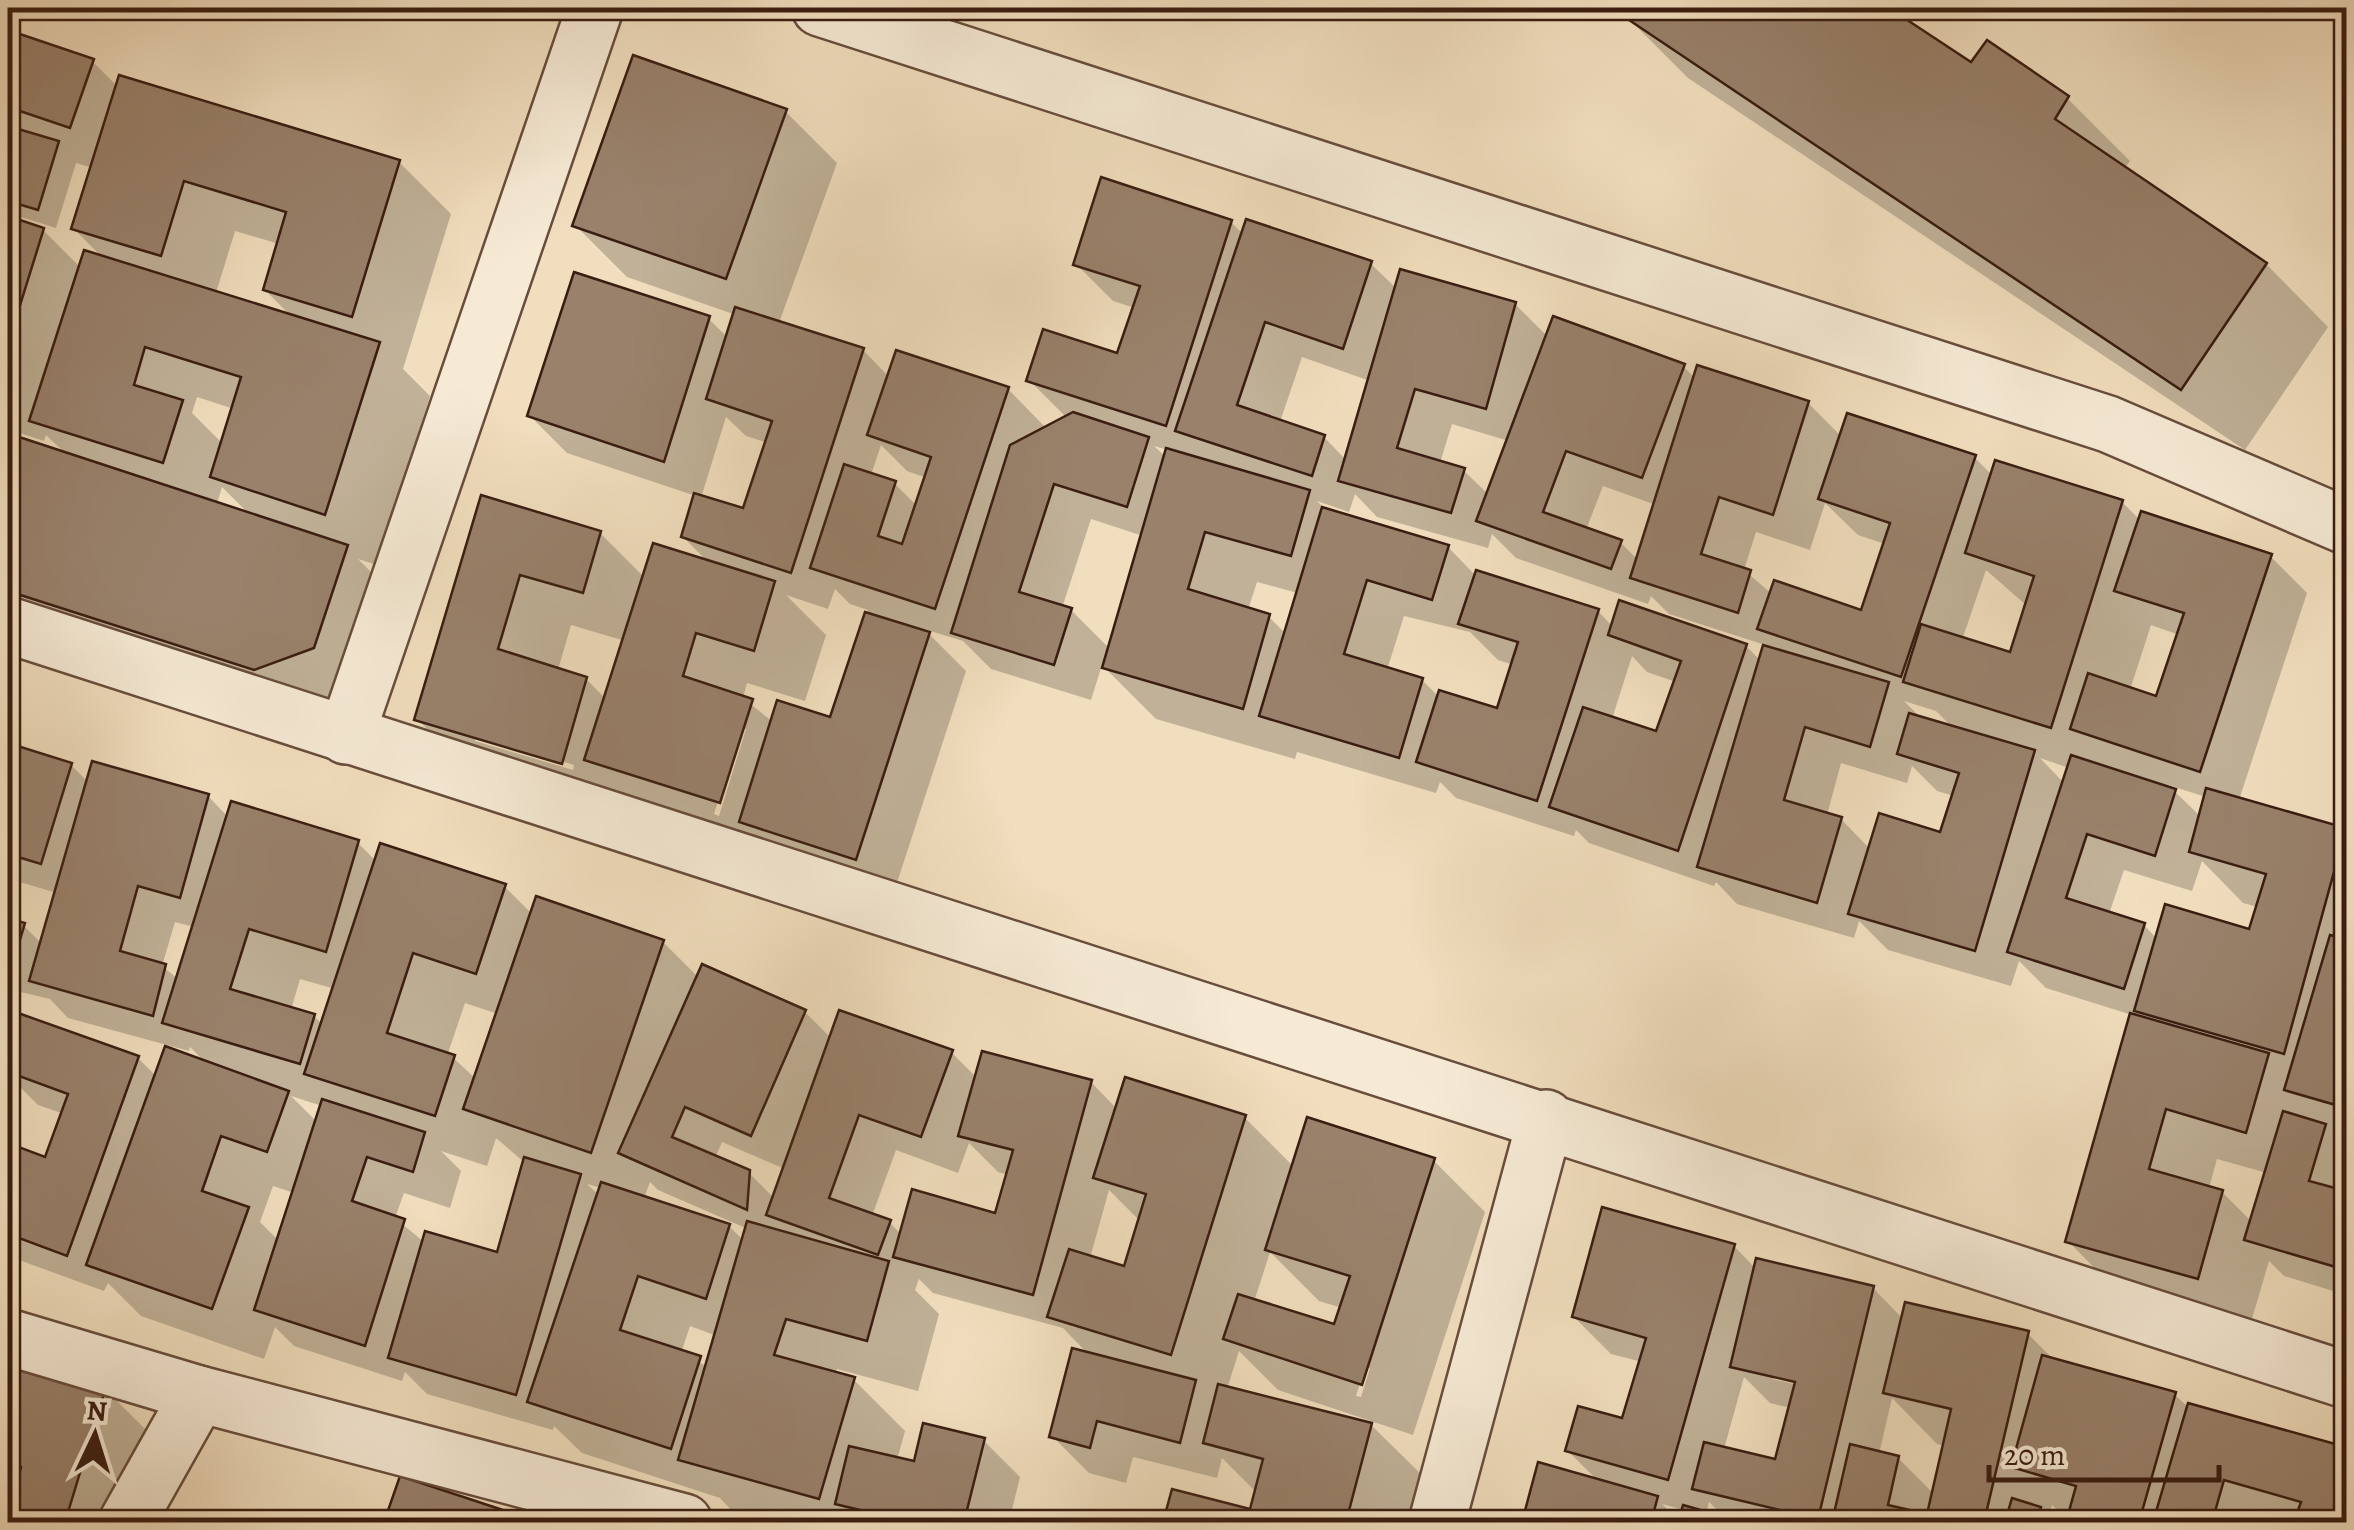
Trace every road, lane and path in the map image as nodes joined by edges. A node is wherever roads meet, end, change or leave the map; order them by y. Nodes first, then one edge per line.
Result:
1 (596, 8) edge
2 (820, 8) edge
3 (2346, 526) edge
4 (8, 624) edge
5 (346, 736) junction
6 (1546, 1118) junction
7 (8, 1337) edge
8 (2346, 1380) edge
9 (200, 1394) junction
10 (126, 1522) edge
11 (684, 1522) edge
12 (1437, 1522) edge

1 - 5 street
2 - 3 street
4 - 5 street
5 - 6 street
6 - 8 street
6 - 12 street
7 - 9 street
9 - 10 street
9 - 11 street

